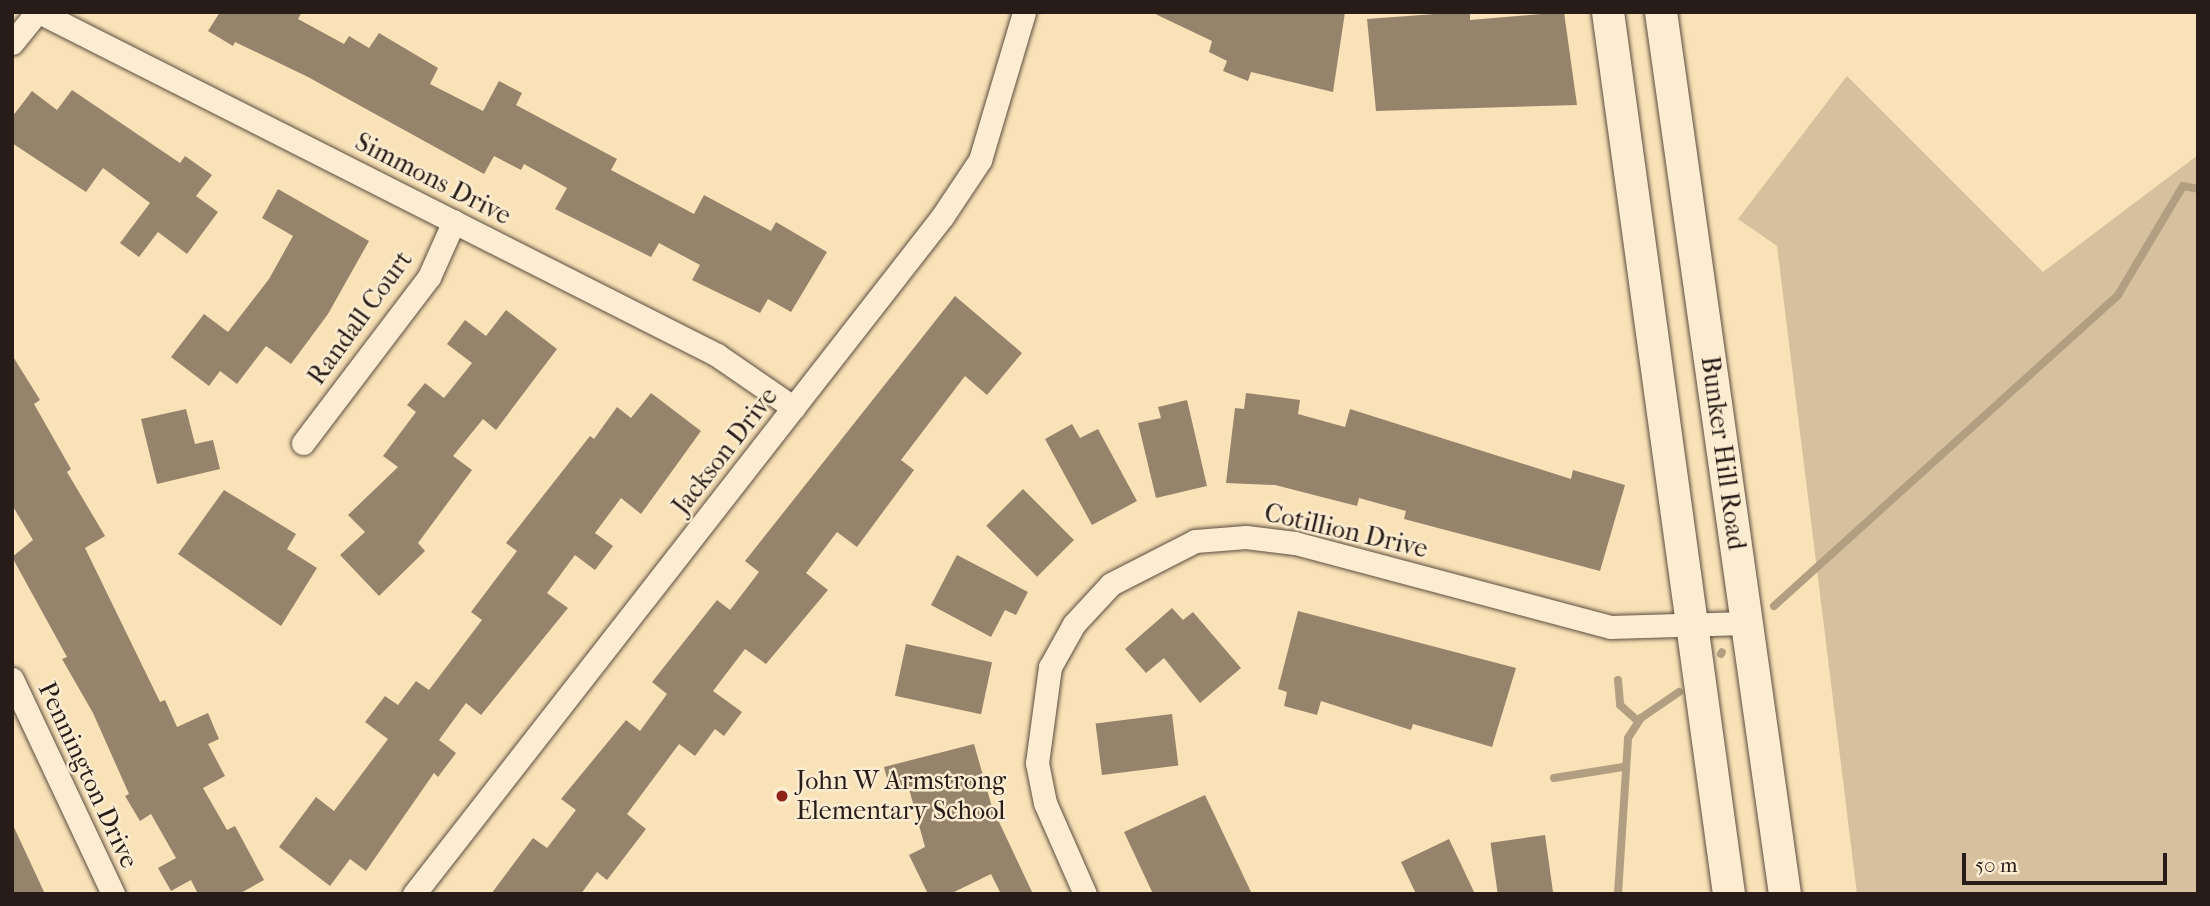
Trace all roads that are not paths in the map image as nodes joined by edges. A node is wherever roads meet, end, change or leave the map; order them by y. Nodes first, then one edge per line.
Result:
1 (38, 12) edge
2 (1024, 12) edge
3 (1608, 12) edge
4 (1661, 12) edge
5 (12, 43) edge
6 (454, 221) junction
7 (794, 408) junction
8 (303, 443) dead end
9 (1746, 623) junction
10 (1694, 627) junction
11 (12, 679) edge
12 (113, 894) edge
13 (414, 894) edge
14 (1085, 894) edge
15 (1729, 894) edge
16 (1785, 894) edge

1 - 5 street, Simmons Drive
1 - 6 street, Simmons Drive
2 - 7 street, Jackson Drive
3 - 10 main road, Bunker Hill Road
4 - 9 main road, Bunker Hill Road
6 - 7 street, Simmons Drive
6 - 8 street, Randall Court
7 - 13 street, Jackson Drive
9 - 10 street, Cotillion Drive
9 - 16 main road, Bunker Hill Road
10 - 14 street, Cotillion Drive
10 - 15 main road, Bunker Hill Road
11 - 12 street, Pennington Drive

